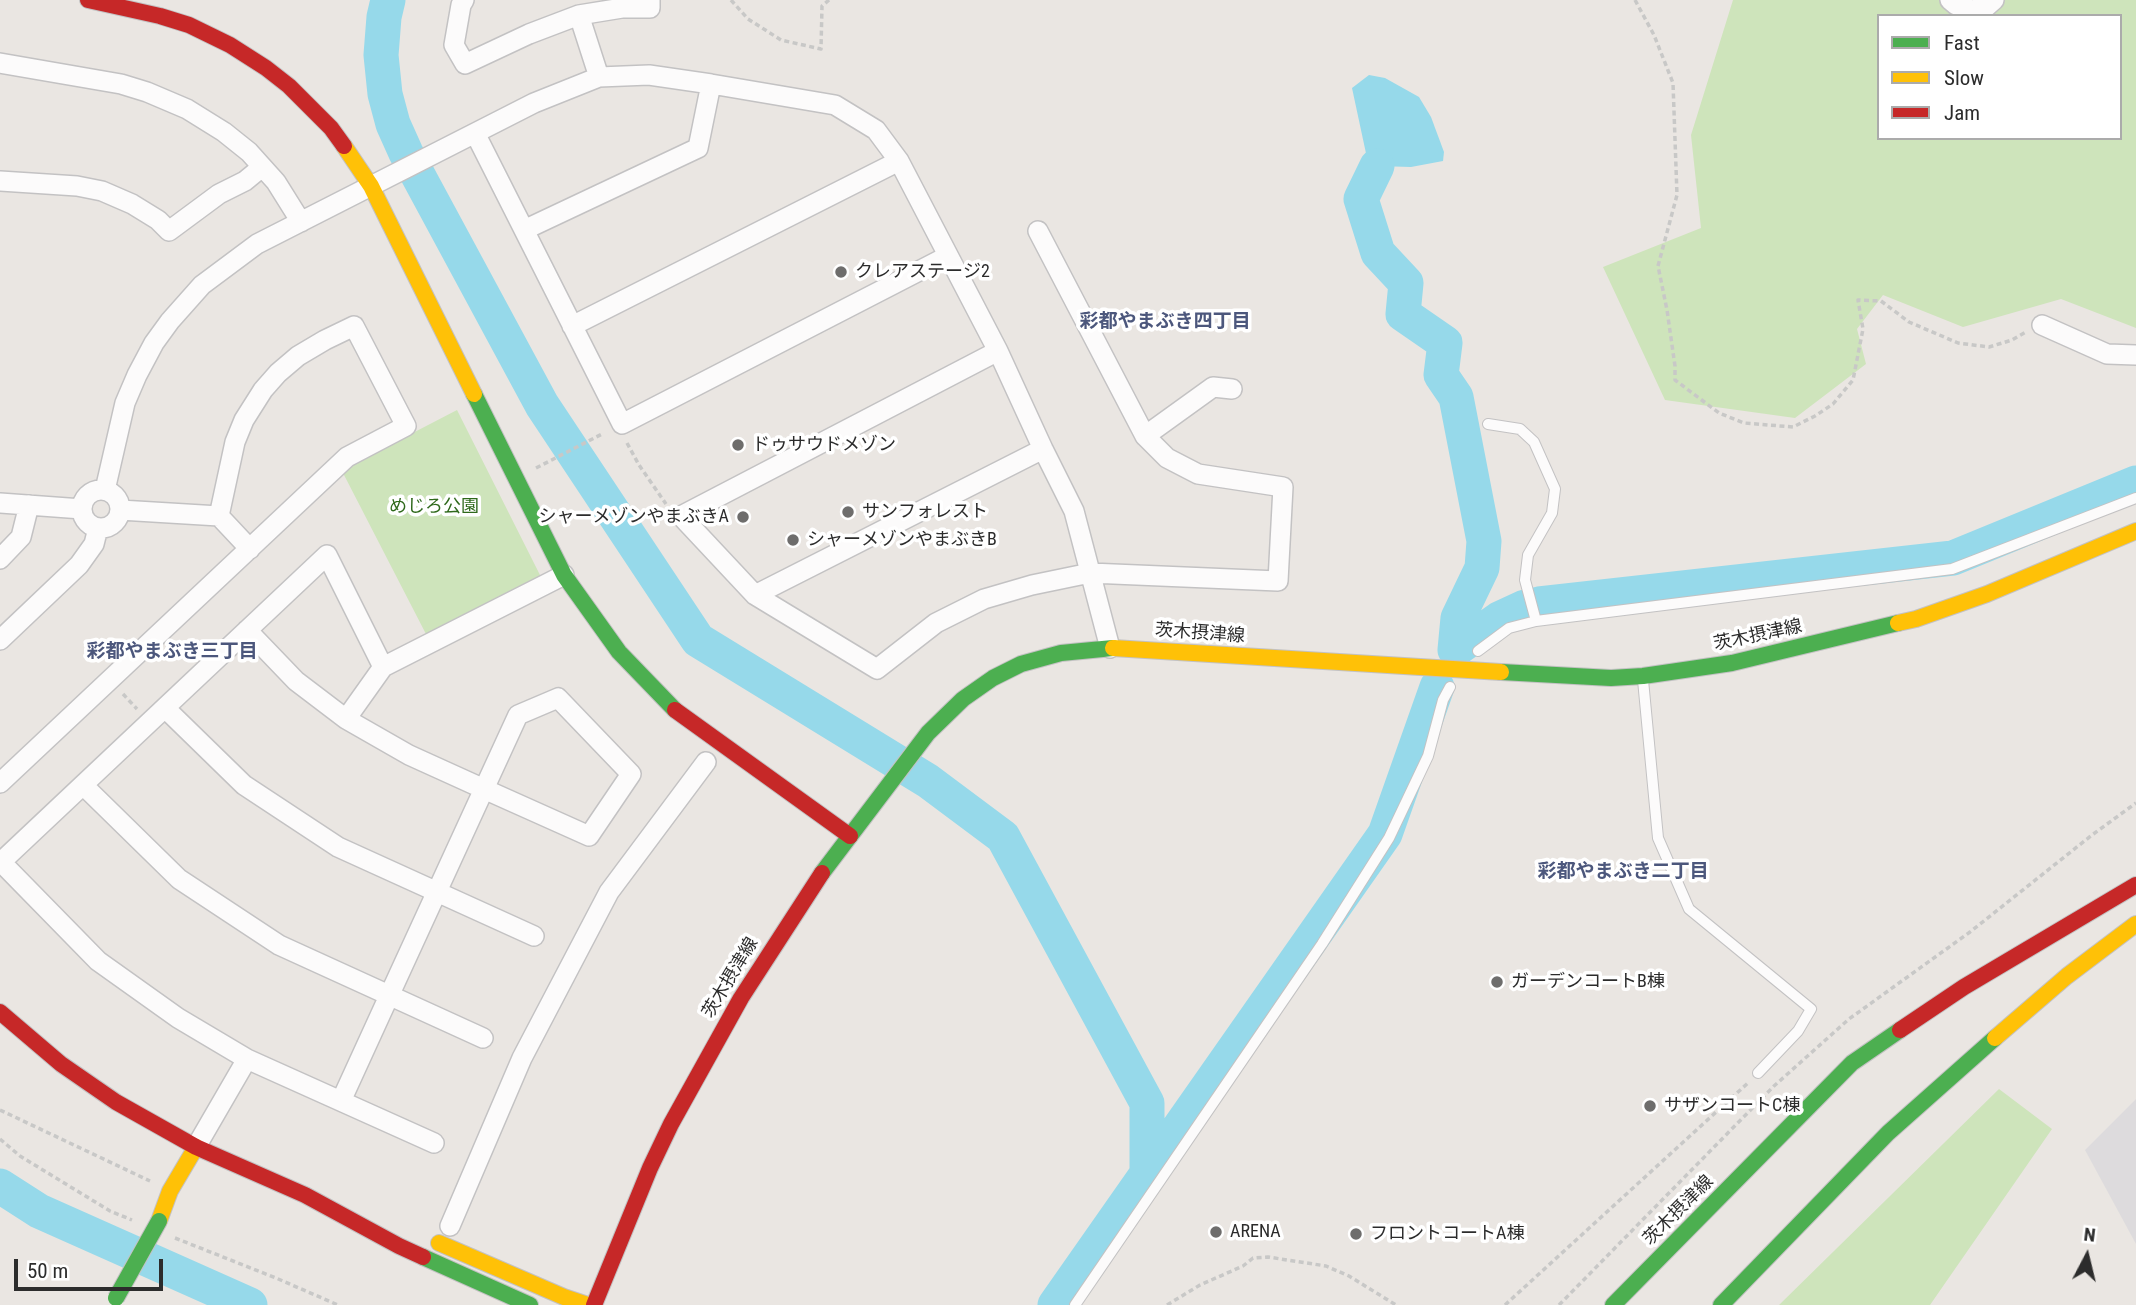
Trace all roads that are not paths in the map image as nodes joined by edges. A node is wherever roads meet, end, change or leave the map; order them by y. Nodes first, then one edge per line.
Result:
1 (88, 0) edge
2 (464, 0) edge
3 (650, 0) edge
4 (1950, 0) edge
5 (1994, 0) edge
6 (579, 15) junction
7 (0, 63) edge
8 (599, 78) junction
9 (711, 84) junction
10 (475, 134) junction
11 (899, 161) junction
12 (262, 167) junction
13 (0, 181) edge
14 (371, 186) junction
15 (301, 222) junction
16 (524, 230) junction
17 (1038, 231) dead end
18 (948, 256) junction
19 (2042, 325) road end
20 (572, 326) junction
21 (998, 351) junction
22 (2136, 355) edge
23 (1232, 389) dead end
24 (1489, 424) dead end
25 (1144, 436) junction
26 (1043, 449) junction
27 (105, 490) junction
28 (2136, 498) edge
29 (0, 503) edge
30 (29, 505) junction
31 (82, 509) junction
32 (120, 510) junction
33 (219, 516) junction
34 (98, 528) junction
35 (2136, 531) edge
36 (250, 549) junction
37 (0, 559) edge
38 (1090, 573) junction
39 (564, 575) junction
40 (755, 595) junction
41 (1536, 620) junction
42 (247, 630) junction
43 (0, 640) edge
44 (1110, 648) junction
45 (1478, 651) dead end
46 (383, 667) junction
47 (1643, 676) junction
48 (1450, 687) dead end
49 (165, 708) junction
50 (346, 719) junction
51 (706, 762) dead end
52 (0, 783) edge
53 (83, 785) junction
54 (484, 789) junction
55 (850, 836) junction
56 (2136, 886) edge
57 (437, 892) junction
58 (2136, 924) edge
59 (534, 936) dead end
60 (389, 996) junction
61 (0, 1012) edge
62 (483, 1038) dead end
63 (247, 1059) junction
64 (1758, 1073) road end
65 (341, 1101) junction
66 (1888, 1133) junction
67 (434, 1143) dead end
68 (197, 1147) junction
69 (305, 1195) junction
70 (393, 1225) dead end
71 (450, 1226) dead end
72 (430, 1240) dead end
73 (1618, 1300) edge
74 (114, 1302) edge
75 (530, 1305) edge
76 (588, 1305) edge
77 (594, 1305) edge
78 (1075, 1305) edge
79 (1606, 1305) edge
80 (1721, 1305) edge
81 (1735, 1305) edge

1 - 14 main road
2 - 6 street
3 - 6 street
4 - 5 street
6 - 8 street
7 - 12 street
8 - 9 street
8 - 10 street
9 - 11 street
9 - 16 street
10 - 14 street
10 - 16 street
11 - 18 street
11 - 20 street
12 - 13 street
12 - 15 street
14 - 15 street
14 - 39 main road
15 - 27 street
16 - 20 street
17 - 25 street
18 - 20 street
18 - 21 street
19 - 22 street
21 - 26 street
21 - 40 street
23 - 25 street
24 - 41 lane
25 - 38 street
26 - 38 street
26 - 40 street
27 - 31 street
27 - 32 street
28 - 41 lane
29 - 30 street
30 - 31 street
30 - 37 street
31 - 34 street
32 - 33 street
32 - 34 street
33 - 36 street
33 - 36 street
34 - 43 street
35 - 47 main road, 茨木摂津線
36 - 52 street
38 - 40 street
38 - 44 street
39 - 46 street
39 - 55 main road
41 - 45 lane
42 - 46 street
42 - 49 street
42 - 50 street
44 - 47 main road, 茨木摂津線
44 - 55 main road, 茨木摂津線
46 - 50 street
47 - 64 lane
48 - 78 lane
49 - 53 street
49 - 57 street
50 - 54 street
51 - 71 street
53 - 60 street
53 - 63 street
54 - 54 street
54 - 57 street
55 - 77 main road, 茨木摂津線
56 - 73 main road, 茨木摂津線
57 - 59 street
57 - 60 street
58 - 66 main road
60 - 62 street
60 - 65 street
61 - 68 main road
63 - 65 street
63 - 68 street
65 - 67 street
66 - 80 main road
66 - 81 main road
68 - 69 main road
68 - 74 main road, bridge
69 - 70 main road
69 - 75 main road
72 - 76 main road
73 - 79 main road, 茨木摂津線

